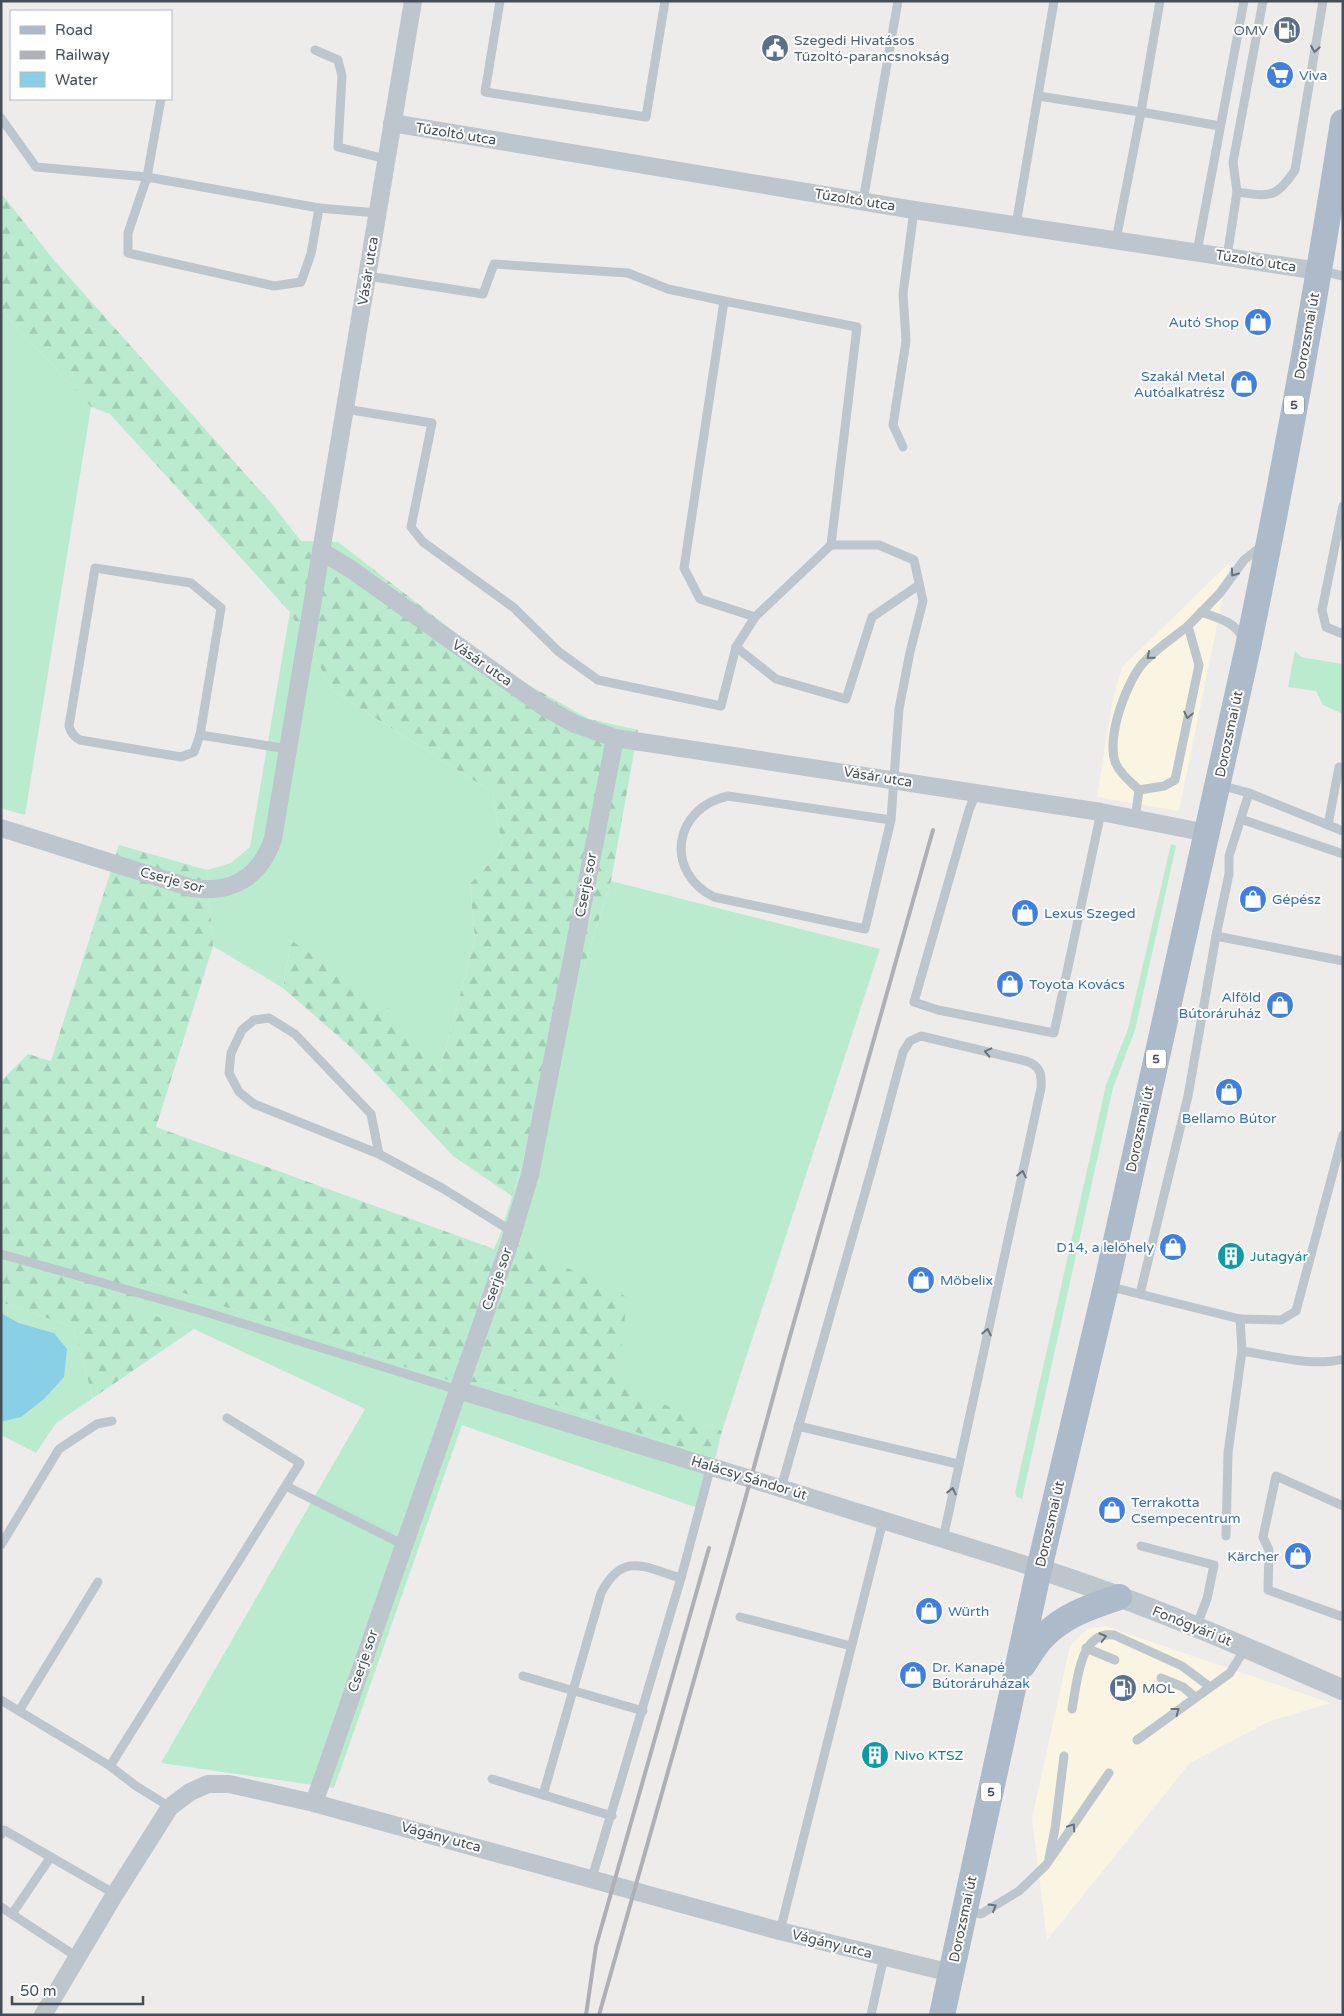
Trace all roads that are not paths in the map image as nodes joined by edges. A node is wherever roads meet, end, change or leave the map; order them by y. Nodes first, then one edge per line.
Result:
1 (413, 1) edge
2 (500, 1) edge
3 (665, 1) edge
4 (898, 1) edge
5 (1054, 1) edge
6 (1160, 1) edge
7 (1244, 1) edge
8 (1262, 1) edge
9 (1323, 1) edge
10 (315, 50) dead end
11 (1038, 96) junction
12 (161, 100) edge
13 (1141, 112) junction
14 (1, 118) edge
15 (1343, 122) edge
16 (392, 123) junction
17 (1220, 126) junction
18 (386, 159) junction
19 (146, 177) junction
20 (1237, 192) junction
21 (863, 202) junction
22 (320, 208) junction
23 (914, 210) junction
24 (377, 213) junction
25 (1016, 225) junction
26 (1116, 240) junction
27 (1197, 252) junction
28 (1227, 257) junction
29 (1331, 273) edge
30 (367, 276) junction
31 (724, 301) junction
32 (344, 409) junction
33 (903, 447) dead end
34 (1343, 506) edge
35 (1270, 540) junction
36 (831, 545) junction
37 (321, 551) junction
38 (919, 585) junction
39 (1201, 612) junction
40 (755, 616) junction
41 (1188, 626) junction
42 (1343, 634) edge
43 (736, 647) junction
44 (1248, 647) junction
45 (200, 735) junction
46 (615, 738) junction
47 (288, 748) junction
48 (1338, 767) dead end
49 (895, 780) junction
50 (1218, 784) junction
51 (1140, 790) junction
52 (976, 793) junction
53 (1249, 793) junction
54 (1100, 812) junction
55 (1135, 818) junction
56 (1241, 819) junction
57 (891, 820) junction
58 (1328, 825) junction
59 (1, 828) edge
60 (1343, 831) edge
61 (1207, 833) junction
62 (1343, 854) edge
63 (1216, 936) junction
64 (1343, 961) edge
65 (1343, 1135) edge
66 (379, 1154) junction
67 (513, 1232) junction
68 (1, 1254) edge
69 (1106, 1286) junction
70 (1140, 1294) junction
71 (1240, 1319) junction
72 (1242, 1351) junction
73 (1343, 1359) edge
74 (458, 1390) junction
75 (227, 1418) dead end
76 (112, 1421) dead end
77 (798, 1426) junction
78 (958, 1464) junction
79 (711, 1466) junction
80 (286, 1486) junction
81 (781, 1488) junction
82 (1343, 1506) edge
83 (882, 1521) junction
84 (1226, 1536) dead end
85 (943, 1539) junction
86 (1, 1545) edge
87 (404, 1545) junction
88 (1141, 1546) dead end
89 (1039, 1569) junction
90 (681, 1578) junction
91 (98, 1582) dead end
92 (1119, 1597) junction
93 (1343, 1616) edge
94 (740, 1617) dead end
95 (1195, 1627) junction
96 (851, 1646) junction
97 (1246, 1647) junction
98 (1086, 1648) junction
99 (1115, 1660) dead end
100 (1016, 1674) junction
101 (523, 1676) dead end
102 (1161, 1678) dead end
103 (1210, 1687) junction
104 (573, 1690) junction
105 (1343, 1690) edge
106 (1195, 1697) junction
107 (1, 1700) edge
108 (1072, 1709) dead end
109 (19, 1711) junction
110 (643, 1711) junction
111 (1137, 1740) dead end
112 (1064, 1756) dead end
113 (110, 1766) junction
114 (1109, 1773) dead end
115 (492, 1779) dead end
116 (543, 1795) junction
117 (314, 1803) junction
118 (170, 1807) junction
119 (612, 1816) junction
120 (1, 1835) edge
121 (50, 1858) junction
122 (1046, 1865) junction
123 (592, 1878) junction
124 (115, 1894) junction
125 (1, 1907) edge
126 (965, 1910) junction
127 (12, 1914) junction
128 (780, 1931) junction
129 (884, 1956) junction
130 (77, 1957) junction
131 (951, 1973) junction
132 (44, 2015) edge
133 (871, 2015) edge
134 (942, 2015) edge

1 - 16 street, Vásár utca
2 - 3 lane
4 - 21 lane
5 - 11 lane
6 - 13 lane
7 - 17 lane
8 - 20 lane
9 -> 20 lane
10 - 18 lane
11 - 13 lane
11 - 25 lane
12 - 19 lane
13 - 17 lane
13 - 26 lane
14 - 19 lane
15 - 29 main road, Dorozsmai út / 5
16 - 18 street, Vásár utca
16 - 21 street, Tűzoltó utca
17 - 27 lane
18 - 24 street, Vásár utca
19 - 22 lane
19 - 22 lane
20 - 28 lane
21 - 23 street, Tűzoltó utca
22 - 24 lane
23 - 25 street, Tűzoltó utca
23 - 33 lane
24 - 30 street, Vásár utca
25 - 26 street, Tűzoltó utca
26 - 27 street, Tűzoltó utca
27 - 28 street, Tűzoltó utca
28 - 29 street, Tűzoltó utca
29 - 35 main road, Dorozsmai út / 5
30 - 31 lane
30 - 32 street, Vásár utca
31 - 36 lane
31 - 40 lane
32 - 37 street, Vásár utca
32 - 43 lane
34 - 42 lane
35 -> 39 lane
35 - 44 main road, Dorozsmai út / 5
36 - 38 lane
36 - 40 lane
37 - 46 street, Vásár utca
37 - 47 street, Cserje sor
38 - 43 lane
38 - 49 lane
39 - 41 lane
39 - 44 lane
40 - 43 lane
41 -> 51 lane
41 -> 51 lane
44 - 50 main road, Dorozsmai út / 5
45 - 45 lane
45 - 47 lane
46 - 49 street, Vásár utca
46 - 67 street, Cserje sor
47 - 59 street, Cserje sor
48 - 58 lane
49 - 52 street, Vásár utca
49 - 57 lane
50 - 53 lane
50 - 61 main road, Dorozsmai út / 5
51 - 55 lane
52 - 54 street, Vásár utca
52 - 54 lane
53 - 56 lane
53 - 58 lane
54 - 55 street, Vásár utca
55 - 61 street, Vásár utca
56 - 62 lane
56 - 63 lane
57 - 57 lane
58 - 60 lane
61 - 69 main road, Dorozsmai út / 5
63 - 64 lane
63 - 70 lane
65 - 71 lane
66 - 66 lane
66 - 67 lane
67 - 74 street, Cserje sor
68 - 74 lane
69 - 70 lane
69 - 89 main road, Dorozsmai út / 5
70 - 71 lane
71 - 72 lane
72 - 73 lane
72 - 84 lane
74 - 79 street, Halácsy Sándor út
74 - 87 street, Cserje sor
75 - 80 lane
76 - 86 lane
77 - 78 lane
78 -> 77 lane
77 - 81 lane
85 -> 78 lane
79 - 81 street, Halácsy Sándor út
79 - 90 lane
80 - 87 lane
80 - 113 lane
81 - 83 street, Halácsy Sándor út
82 - 93 lane
83 - 85 street, Halácsy Sándor út
83 - 96 lane
85 - 89 street, Halácsy Sándor út
87 - 117 street, Cserje sor
88 - 95 lane
89 - 92 street, Fonógyári út
89 - 100 main road, Dorozsmai út / 5
90 - 104 lane
90 - 110 lane
91 - 109 lane
92 - 95 street, Fonógyári út
92 - 100 main road
94 - 96 lane
95 - 97 street, Fonógyári út
96 - 128 lane
97 - 103 lane
97 - 105 street, Fonógyári út
98 - 99 lane
98 -> 103 lane
98 - 108 lane
100 - 126 main road, Dorozsmai út / 5
101 - 104 lane
102 - 106 lane
103 - 106 lane
104 - 110 lane
104 - 116 lane
111 -> 106 lane
107 - 109 lane
109 - 113 lane
110 - 119 lane
112 - 122 lane
113 - 118 lane
122 -> 114 lane
115 - 116 lane
116 - 119 lane
117 - 118 street, Vágány utca
117 - 123 street, Vágány utca
118 - 124 street, Vágány utca
119 - 123 lane
120 - 121 lane
121 - 124 lane
121 - 127 lane
126 -> 122 lane
123 - 128 street, Vágány utca
124 - 130 street, Vágány utca
125 - 127 lane
126 - 131 main road, Dorozsmai út / 5
127 - 130 lane
128 - 129 street, Vágány utca
129 - 131 street, Vágány utca
129 - 133 lane
130 - 132 street, Vágány utca
131 - 134 main road, Dorozsmai út / 5

